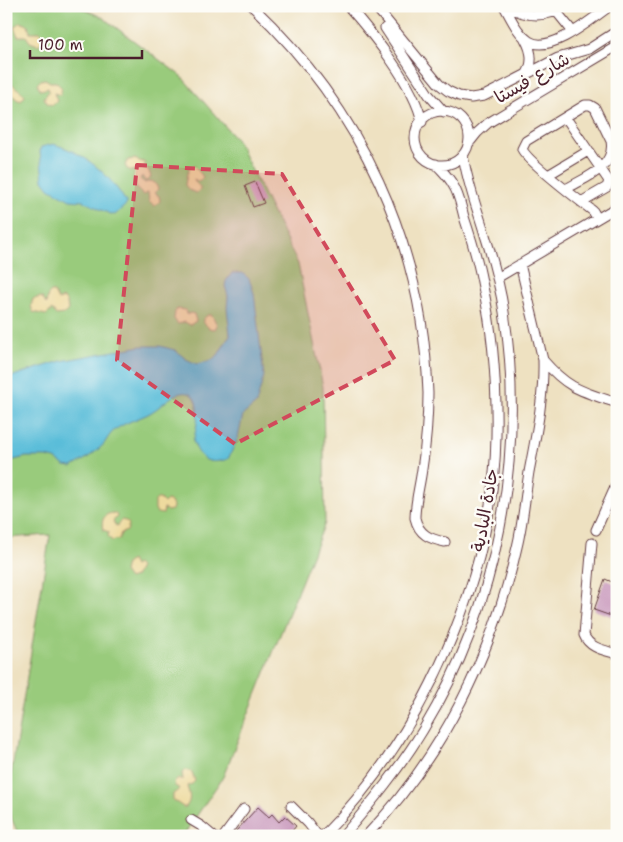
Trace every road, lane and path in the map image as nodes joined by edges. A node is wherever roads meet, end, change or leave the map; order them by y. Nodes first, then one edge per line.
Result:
1 (252, 6) edge
2 (348, 6) edge
3 (368, 6) edge
4 (375, 6) edge
5 (506, 6) edge
6 (564, 6) edge
7 (610, 6) edge
8 (556, 11) junction
9 (511, 17) junction
10 (617, 30) edge
11 (570, 34) junction
12 (524, 37) junction
13 (617, 46) edge
14 (526, 74) junction
15 (444, 112) junction
16 (566, 118) junction
17 (422, 122) junction
18 (468, 144) junction
19 (588, 151) junction
20 (463, 155) junction
21 (436, 164) junction
22 (600, 169) junction
23 (548, 175) junction
24 (566, 189) junction
25 (581, 202) junction
26 (617, 207) edge
27 (598, 218) junction
28 (520, 264) junction
29 (497, 278) junction
30 (543, 360) junction
31 (617, 403) edge
32 (617, 483) edge
33 (596, 530) dead end
34 (445, 542) dead end
35 (592, 543) dead end
36 (617, 654) edge
37 (291, 806) dead end
38 (244, 809) dead end
39 (191, 820) dead end
40 (213, 836) edge
41 (224, 836) edge
42 (318, 836) edge
43 (322, 836) edge
44 (344, 836) edge
45 (366, 836) edge

1 - 34 street
2 - 17 street
3 - 15 street
4 - 14 street, شارع فيستا
5 - 8 street
5 - 9 street
6 - 8 street
7 - 11 street
8 - 11 street
9 - 11 street
9 - 12 street
10 - 14 street, شارع فيستا
11 - 12 street
12 - 14 street
13 - 18 street, شارع فيستا
15 - 17 street
15 - 18 street
16 - 19 street
16 - 22 street
16 - 23 street
17 - 21 street
18 - 20 street
19 - 22 street
19 - 23 street
20 - 21 street
20 - 29 street, جادة البادية
21 - 43 street, جادة البادية
22 - 24 street
22 - 25 street
23 - 24 street
24 - 25 street
25 - 27 street
26 - 27 street
27 - 28 street
28 - 29 street
28 - 30 street
29 - 44 street, جادة البادية
30 - 31 street
30 - 45 street
32 - 33 street
35 - 36 street
37 - 42 street
38 - 41 street
39 - 40 street

